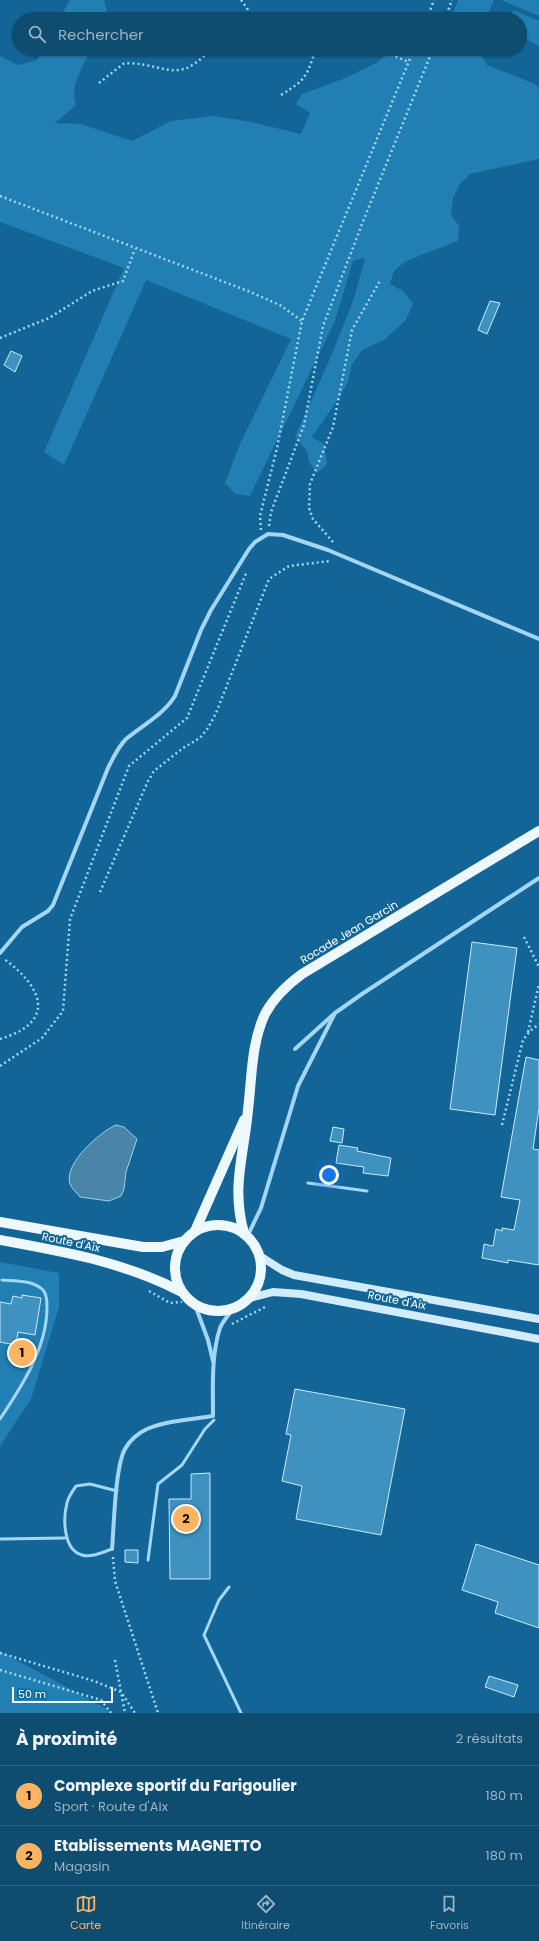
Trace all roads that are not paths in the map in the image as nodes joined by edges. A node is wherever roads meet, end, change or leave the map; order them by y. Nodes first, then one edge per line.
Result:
1 (539, 639) edge
2 (539, 831) edge
3 (539, 878) edge
4 (0, 953) edge
5 (335, 1013) junction
6 (295, 1049) dead end
7 (248, 1109) junction
8 (308, 1183) dead end
9 (367, 1191) dead end
10 (0, 1222) edge
11 (195, 1231) junction
12 (245, 1235) junction
13 (0, 1240) edge
14 (184, 1241) junction
15 (260, 1256) junction
16 (2, 1280) dead end
17 (180, 1291) junction
18 (250, 1298) junction
19 (191, 1303) junction
20 (232, 1310) junction
21 (539, 1319) edge
22 (539, 1340) edge
23 (214, 1363) junction
24 (0, 1419) edge
25 (214, 1420) dead end
26 (117, 1491) junction
27 (65, 1538) junction
28 (0, 1540) edge
29 (112, 1549) joint
30 (148, 1560) dead end
31 (229, 1587) dead end
32 (241, 1713) edge

1 - 4 street
2 - 7 main road, Rocade Jean Garcin
3 - 5 street
5 - 6 street
5 - 12 street
7 - 11 main road, Rocade Jean Garcin
7 - 12 main road, Rocade Jean Garcin
8 - 9 lane
10 - 14 main road, Route d'Aix
11 - 12 main road
11 - 14 main road
12 - 15 main road
13 - 17 main road, Route d'Aix
14 - 17 main road
15 - 18 main road
15 - 21 main road, Route d'Aix
16 - 24 lane
17 - 19 main road
18 - 20 main road
18 - 22 main road, Route d'Aix
19 - 20 main road
19 - 23 street
20 - 23 street
23 - 26 street
25 - 30 lane
26 - 27 lane
26 - 29 street
27 - 28 lane
27 - 29 lane
31 - 32 lane

